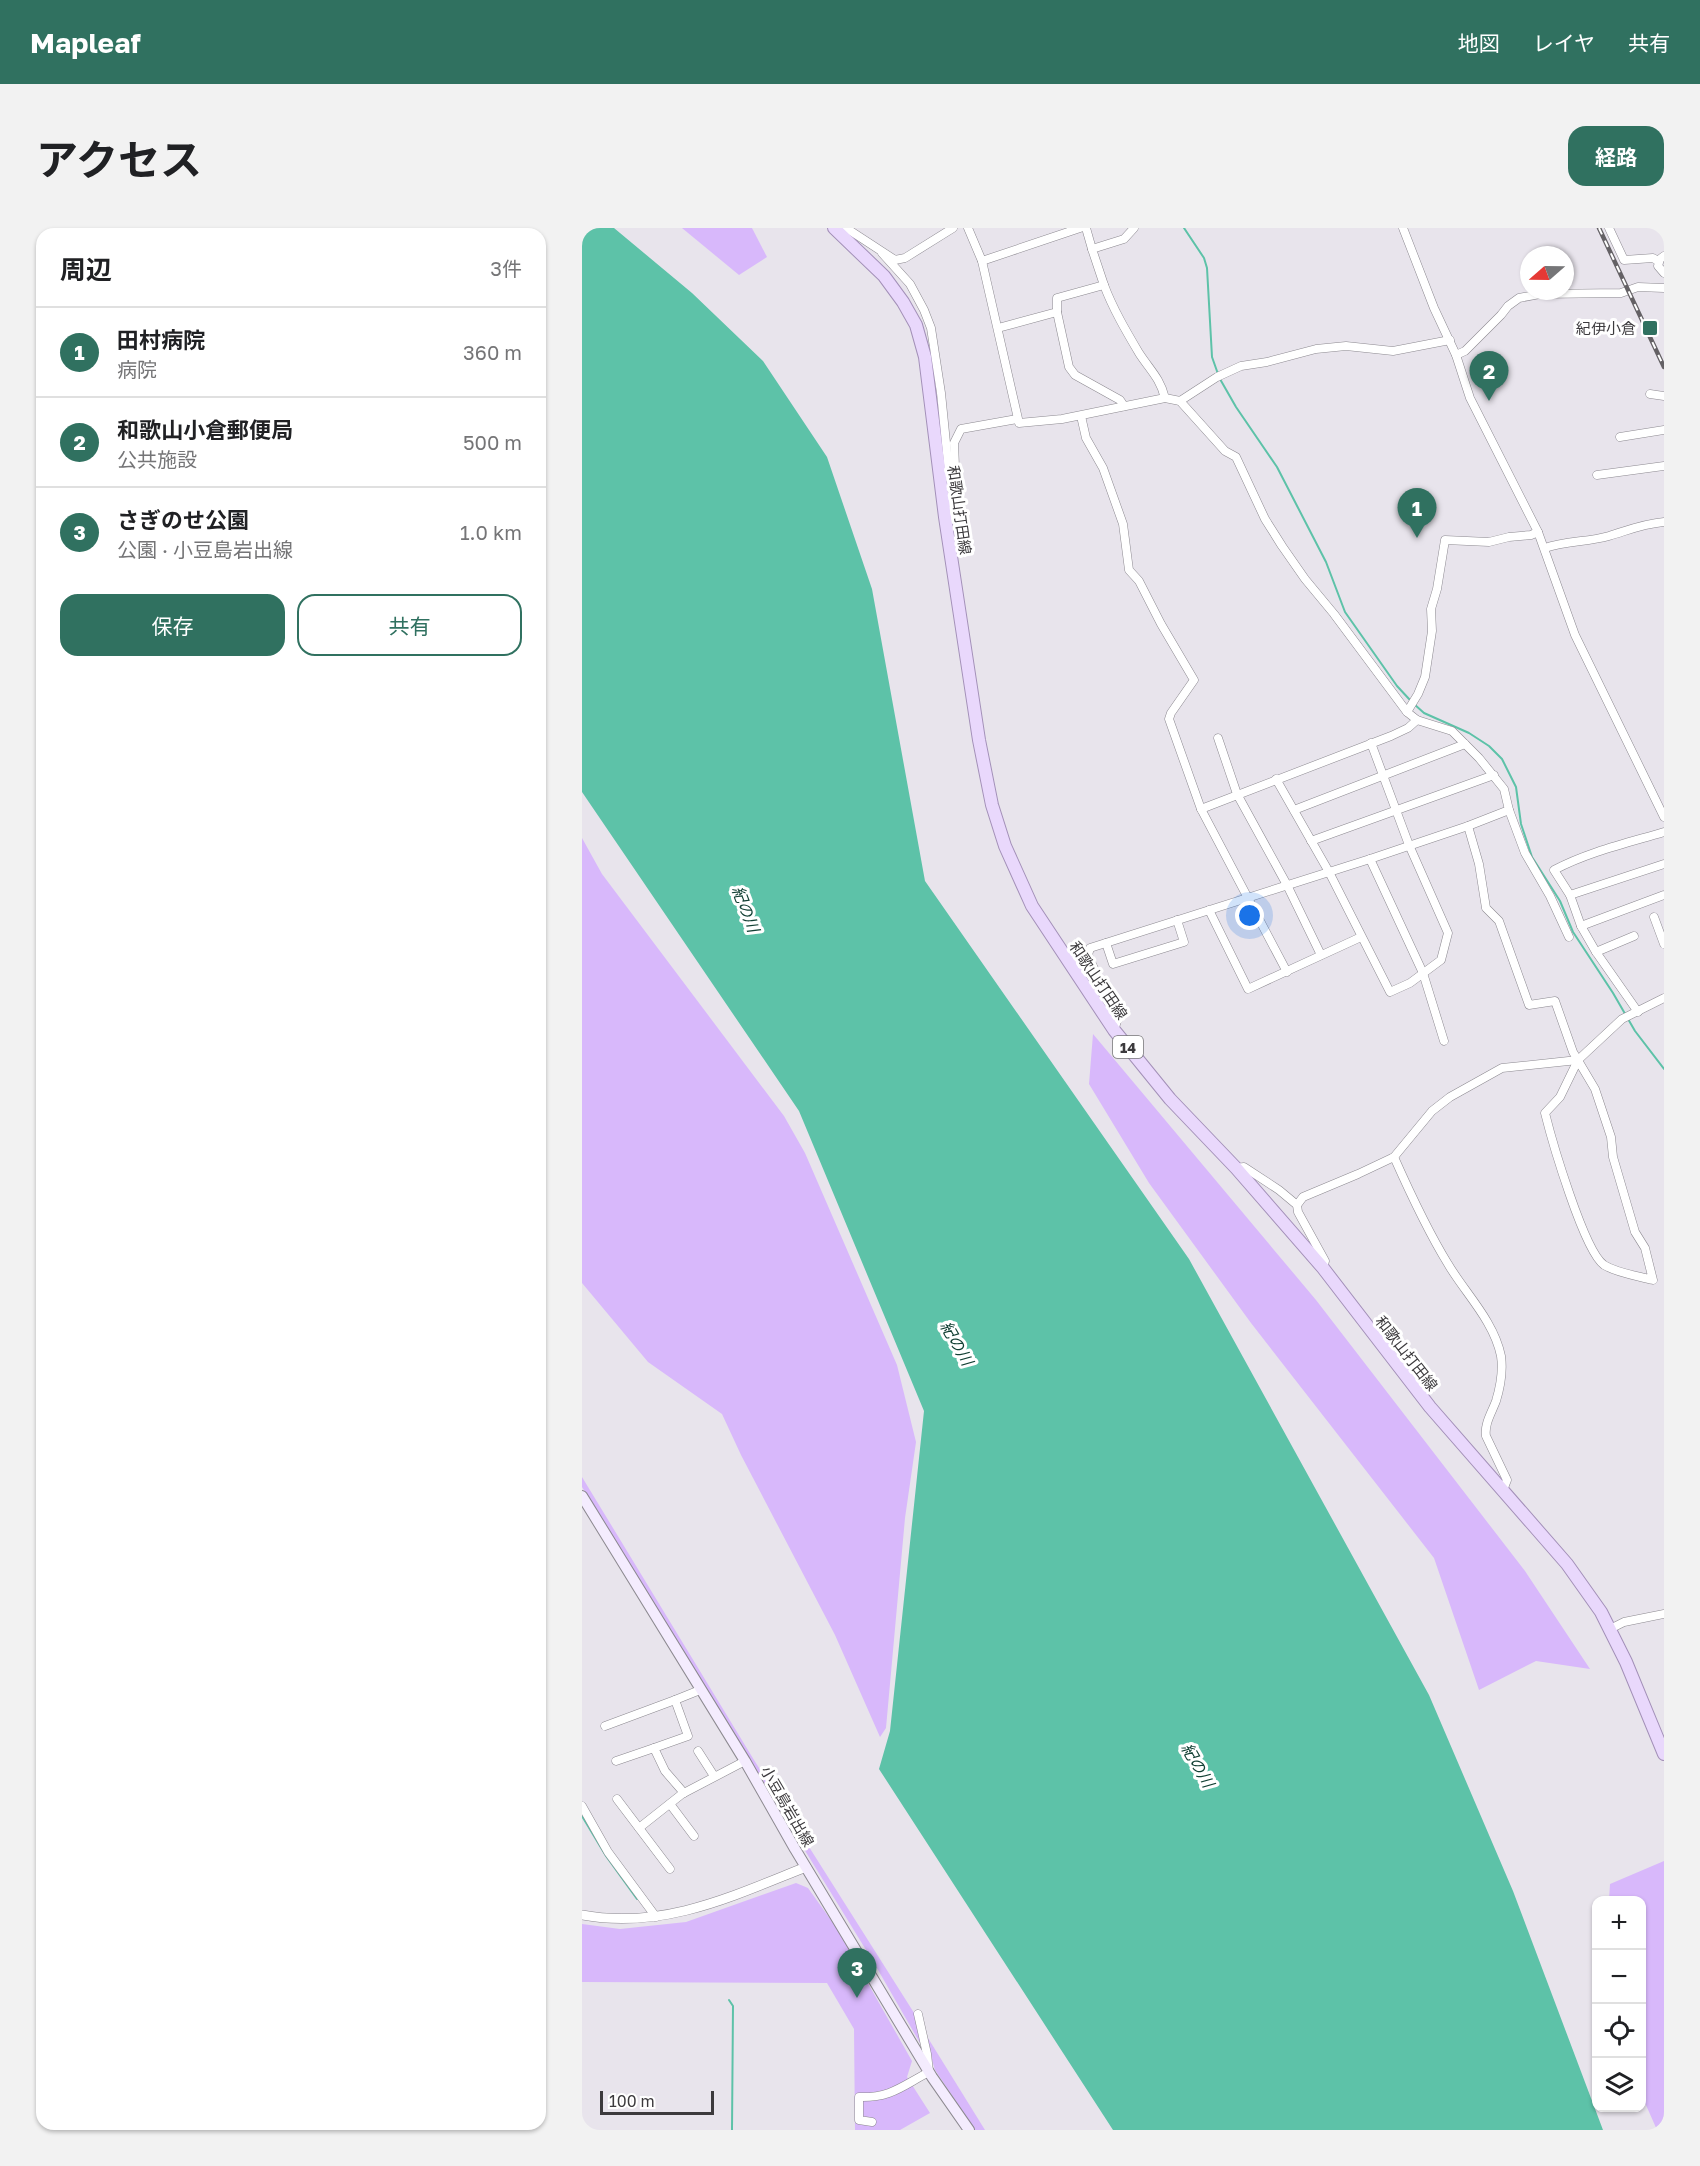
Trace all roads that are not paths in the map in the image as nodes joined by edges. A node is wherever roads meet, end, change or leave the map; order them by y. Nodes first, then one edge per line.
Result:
1 (838, 228) edge
2 (953, 228) edge
3 (968, 228) edge
4 (1080, 228) edge
5 (1086, 228) edge
6 (1134, 228) edge
7 (1403, 228) edge
8 (1609, 228) edge
9 (1092, 249) junction
10 (882, 253) junction
11 (1661, 259) edge
12 (982, 261) junction
13 (1664, 273) edge
14 (1104, 285) junction
15 (1664, 288) edge
16 (1057, 312) junction
17 (998, 328) junction
18 (1450, 340) junction
19 (1456, 355) junction
20 (1650, 394) dead end
21 (1664, 396) edge
22 (1165, 398) junction
23 (1180, 401) junction
24 (1124, 406) junction
25 (1081, 416) junction
26 (1017, 419) junction
27 (1664, 430) edge
28 (1620, 437) dead end
29 (1664, 466) edge
30 (1597, 475) dead end
31 (953, 483) junction
32 (945, 517) junction
33 (1664, 522) edge
34 (1538, 532) junction
35 (1545, 548) junction
36 (1408, 711) junction
37 (1417, 720) junction
38 (1218, 738) dead end
39 (1371, 743) junction
40 (1465, 744) junction
41 (1494, 775) junction
42 (1384, 776) junction
43 (1276, 779) junction
44 (1237, 795) junction
45 (1201, 808) junction
46 (1294, 810) junction
47 (1396, 810) junction
48 (1509, 810) junction
49 (1664, 817) edge
50 (1468, 826) junction
51 (1664, 832) edge
52 (1311, 841) junction
53 (1409, 845) junction
54 (1370, 859) junction
55 (1664, 864) edge
56 (1329, 872) junction
57 (1287, 885) junction
58 (1570, 895) junction
59 (1664, 895) edge
60 (1249, 897) junction
61 (1209, 910) junction
62 (1654, 917) dead end
63 (1178, 920) junction
64 (1581, 926) junction
65 (1662, 931) edge
66 (1634, 936) dead end
67 (1361, 937) junction
68 (1569, 937) dead end
69 (1106, 943) junction
70 (1664, 944) edge
71 (1596, 951) junction
72 (1321, 955) junction
73 (1287, 972) junction
74 (1423, 973) junction
75 (1664, 998) edge
76 (1634, 1013) junction
77 (1114, 1030) junction
78 (1444, 1041) dead end
79 (1578, 1060) junction
80 (1394, 1157) junction
81 (1236, 1168) junction
82 (1297, 1205) junction
83 (1323, 1268) junction
84 (1503, 1490) junction
85 (582, 1496) edge
86 (1664, 1614) edge
87 (1610, 1629) junction
88 (700, 1690) junction
89 (675, 1700) junction
90 (605, 1726) dead end
91 (654, 1748) junction
92 (698, 1751) dead end
93 (1664, 1754) edge
94 (616, 1761) dead end
95 (745, 1761) junction
96 (714, 1776) junction
97 (684, 1793) junction
98 (617, 1800) dead end
99 (670, 1804) junction
100 (583, 1809) edge
101 (639, 1828) junction
102 (694, 1836) dead end
103 (806, 1867) junction
104 (670, 1869) dead end
105 (582, 1915) edge
106 (656, 1917) junction
107 (918, 2014) dead end
108 (929, 2072) junction
109 (872, 2122) dead end
110 (969, 2130) edge

1 - 10 street
1 - 32 main road, 和歌山打田線 / 14
2 - 10 street
3 - 12 street
4 - 12 street
5 - 9 street
6 - 9 street
7 - 18 street
8 - 11 street
9 - 14 street
10 - 31 street
11 - 13 street
12 - 17 street
14 - 16 street
14 - 22 street
15 - 19 street
16 - 17 street
16 - 24 street
17 - 26 street
18 - 19 street
18 - 23 street
19 - 34 street
20 - 21 street
22 - 23 street
22 - 24 street
23 - 36 street
24 - 25 street
25 - 26 street
25 - 45 street
26 - 31 street
27 - 28 street
29 - 30 street
31 - 32 street
32 - 77 main road, 和歌山打田線 / 14
33 - 35 street
34 - 35 street
34 - 36 street
35 - 49 street
36 - 37 street
37 - 39 street
37 - 40 street
38 - 44 street
39 - 42 street
39 - 43 street
40 - 41 street
40 - 42 street
41 - 47 street
41 - 48 street
42 - 46 street
42 - 47 street
43 - 44 street
43 - 46 street
44 - 45 street
44 - 57 street
45 - 60 street
46 - 52 street
47 - 52 street
47 - 53 street
48 - 50 street
48 - 68 street
50 - 53 street
50 - 79 street
51 - 58 street
52 - 56 street
53 - 54 street
53 - 74 street
54 - 56 street
54 - 74 street
55 - 58 street
56 - 57 street
56 - 67 street
57 - 60 street
57 - 72 street
58 - 64 street
59 - 64 street
60 - 61 street
60 - 73 street
61 - 63 street
61 - 73 street
62 - 65 street
63 - 69 street
63 - 69 street
64 - 71 street
65 - 70 street
66 - 71 street
67 - 72 street
67 - 74 street
69 - 77 street
71 - 76 street
72 - 73 street
74 - 78 street
75 - 76 street
76 - 79 street
77 - 81 main road, 和歌山打田線 / 14
79 - 79 street
79 - 80 street
80 - 82 street
80 - 84 street
81 - 82 street
81 - 83 main road, 和歌山打田線 / 14
82 - 83 street
83 - 84 main road, 和歌山打田線 / 14
84 - 87 main road, 和歌山打田線 / 14
85 - 88 main road, 小豆島岩出線
86 - 87 street
87 - 93 main road, 和歌山打田線 / 14
88 - 89 street
88 - 95 main road, 小豆島岩出線
89 - 90 street
89 - 91 street
91 - 94 street
91 - 97 street
92 - 96 street
95 - 96 street
95 - 103 main road, 小豆島岩出線
96 - 97 street
97 - 99 street
98 - 101 street
99 - 101 street
99 - 102 street
100 - 106 street
101 - 104 street
103 - 106 street
103 - 108 main road, 小豆島岩出線
105 - 106 street
107 - 108 street
108 - 109 street
108 - 110 main road, 小豆島岩出線

